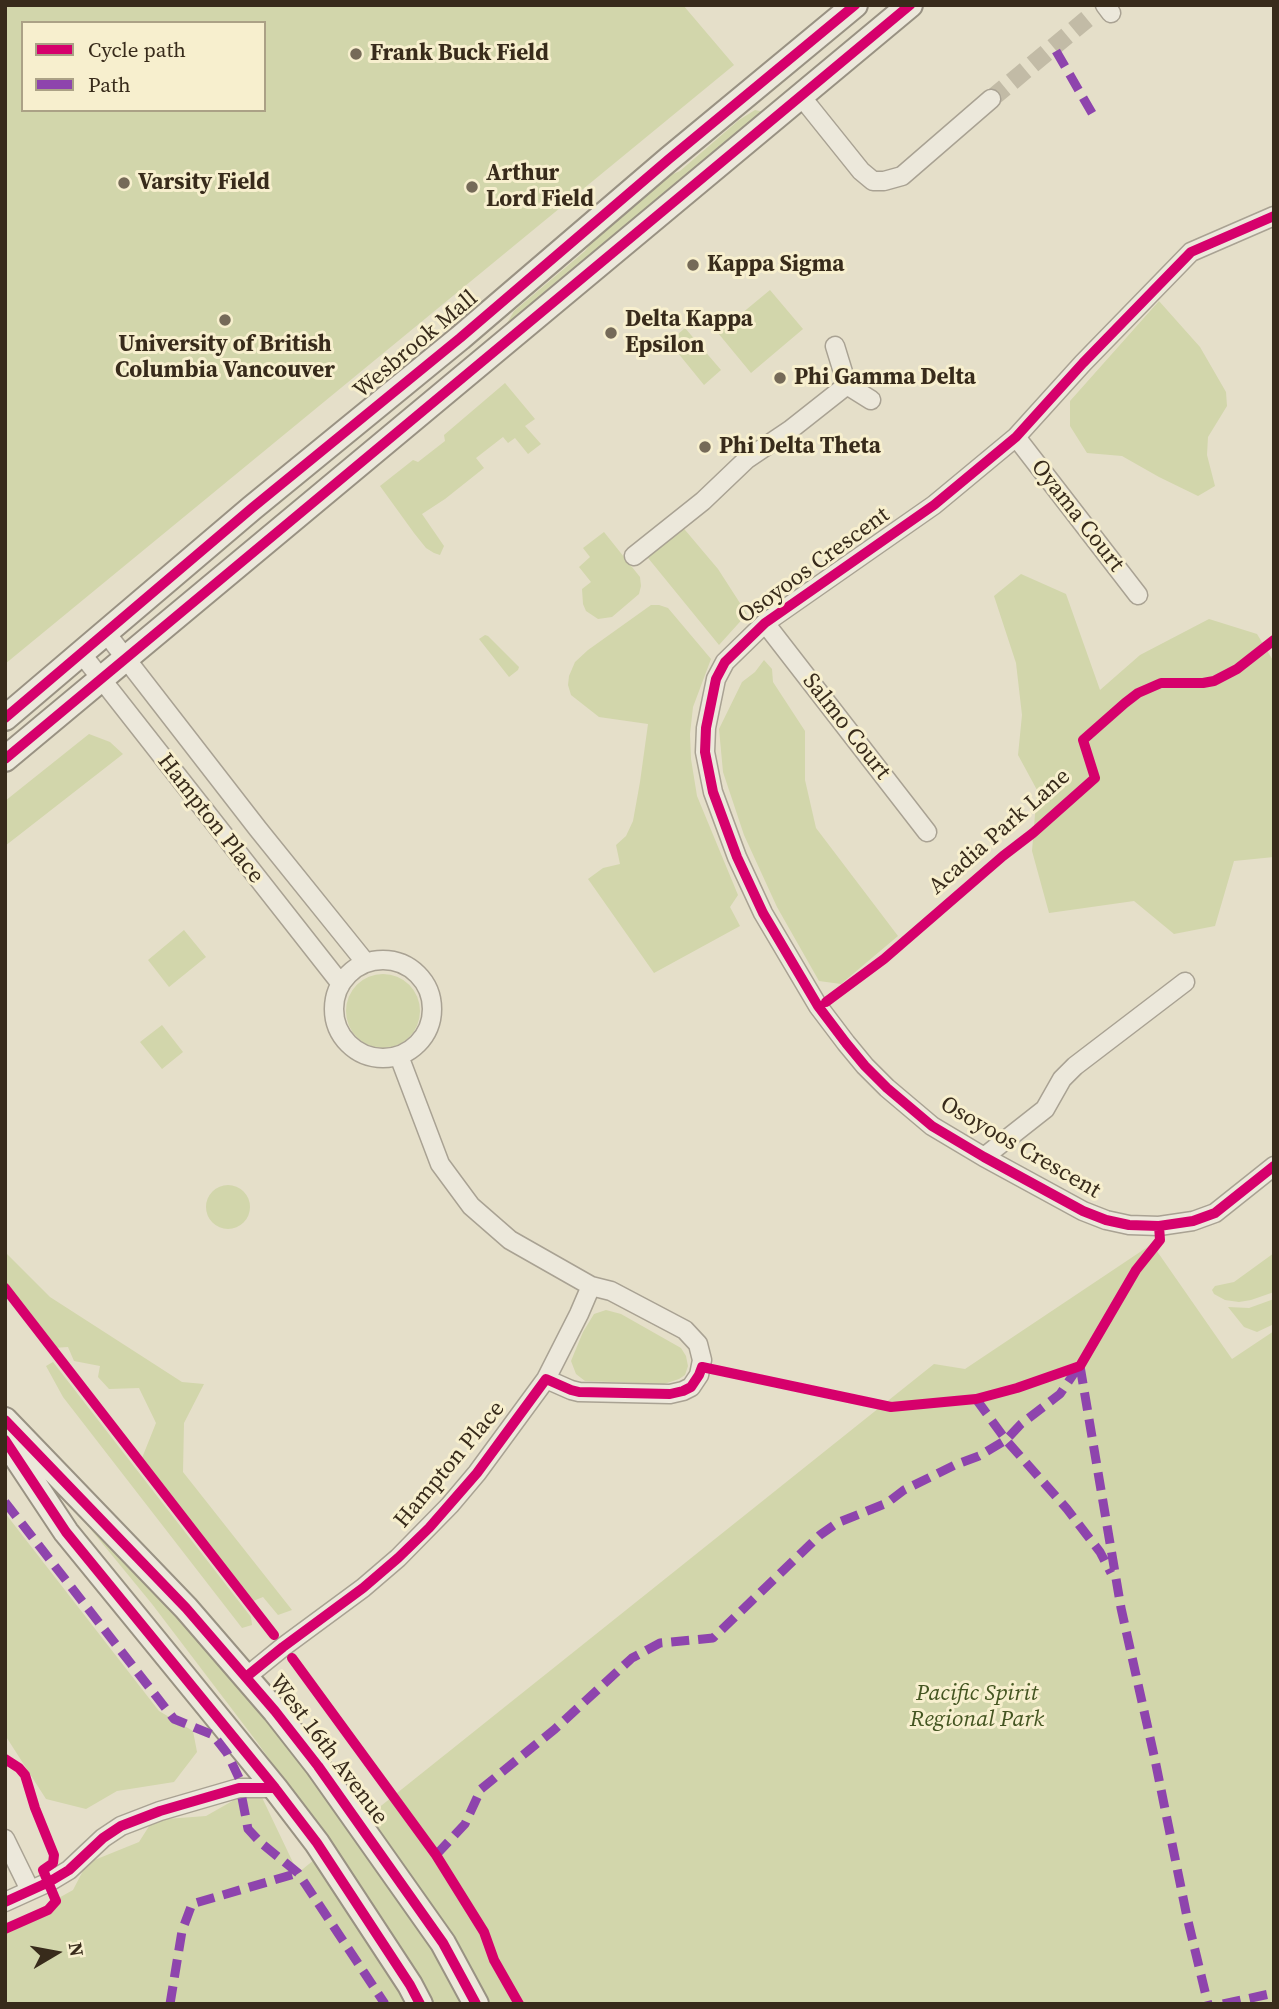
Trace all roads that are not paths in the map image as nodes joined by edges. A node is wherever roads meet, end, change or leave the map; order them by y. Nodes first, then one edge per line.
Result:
1 (855, 5) edge
2 (910, 5) edge
3 (800, 95) junction
4 (991, 99) tunnel mouth
5 (1274, 216) edge
6 (835, 346) dead end
7 (847, 385) junction
8 (871, 400) dead end
9 (1017, 437) junction
10 (634, 556) dead end
11 (1138, 595) dead end
12 (765, 623) junction
13 (106, 633) junction
14 (81, 653) junction
15 (126, 658) junction
16 (101, 679) junction
17 (5, 719) edge
18 (5, 759) edge
19 (927, 832) dead end
20 (366, 963) junction
21 (1185, 982) dead end
22 (341, 984) junction
23 (398, 1056) junction
24 (984, 1157) junction
25 (1274, 1166) edge
26 (591, 1286) junction
27 (547, 1379) junction
28 (5, 1420) edge
29 (5, 1440) edge
30 (246, 1677) junction
31 (275, 1788) junction
32 (5, 1839) edge
33 (30, 1891) junction
34 (5, 1902) edge
35 (421, 2004) edge
36 (477, 2004) edge

1 - 13 main road, Wesbrook Mall
2 - 3 main road
3 - 4 street
3 - 15 main road
5 - 9 street, Osoyoos Crescent
6 - 7 street
7 - 8 street
7 - 10 street
9 - 11 street, Oyama Court
9 - 12 street, Osoyoos Crescent
12 - 19 street, Salmo Court
12 - 24 street, Osoyoos Crescent
13 - 14 main road, Wesbrook Mall
13 - 15 street, Hampton Place
14 - 16 street, Hampton Place
14 - 17 main road, Wesbrook Mall
15 - 16 main road
15 - 20 street, Hampton Place
16 - 18 main road
16 - 22 street, Hampton Place
20 - 22 street
20 - 23 street
21 - 24 street
22 - 23 street
23 - 26 street
24 - 25 street, Osoyoos Crescent
26 - 27 street, Hampton Place
26 - 27 street
27 - 30 street, Hampton Place
28 - 30 main road, West 16th Avenue
29 - 31 main road
30 - 36 main road, West 16th Avenue
31 - 33 street
31 - 35 main road
32 - 33 street
33 - 34 street

